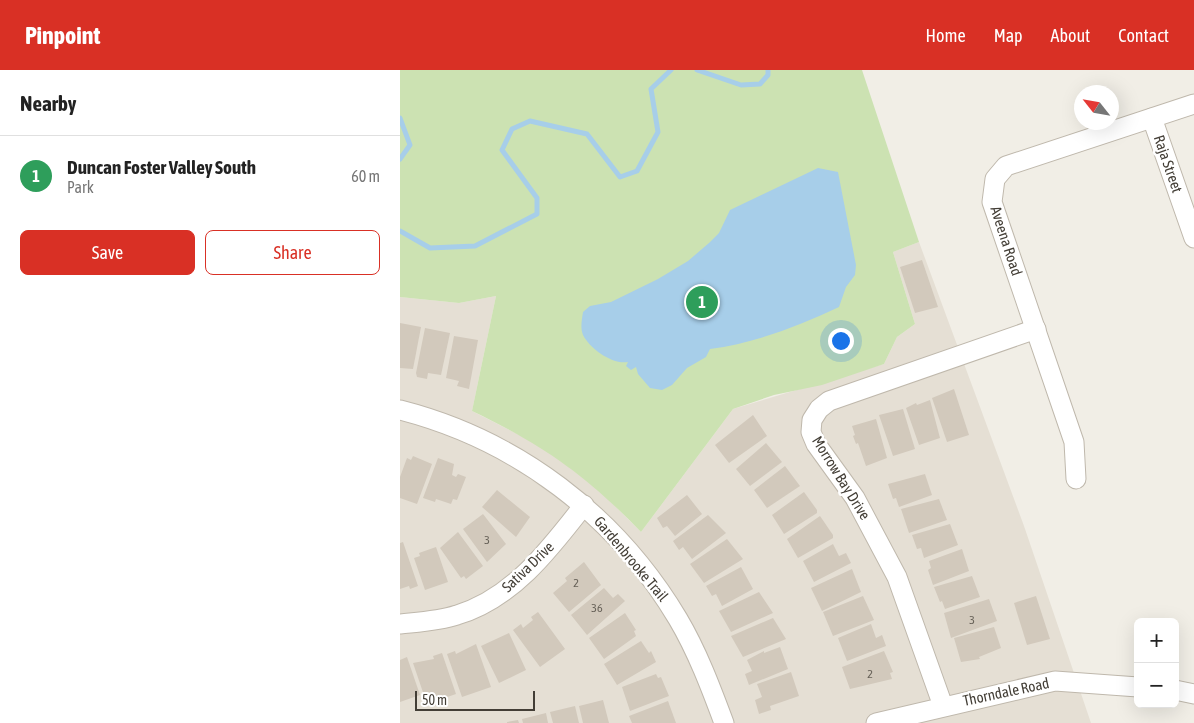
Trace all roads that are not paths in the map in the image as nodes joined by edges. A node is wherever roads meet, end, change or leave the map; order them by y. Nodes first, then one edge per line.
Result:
1 (1194, 104) edge
2 (1152, 118) junction
3 (1194, 238) edge
4 (1036, 329) junction
5 (400, 410) edge
6 (1076, 479) dead end
7 (584, 505) junction
8 (400, 624) edge
9 (1134, 687) edge
10 (1179, 691) edge
11 (1194, 694) edge
12 (943, 706) junction
13 (724, 723) edge
14 (876, 723) edge

1 - 2 street, Aveena Road
2 - 3 street, Raja Street
2 - 4 street, Aveena Road
4 - 6 street, Aveena Road
4 - 12 street, Morrow Bay Drive
5 - 7 street, Gardenbrooke Trail
7 - 8 street, Sativa Drive
7 - 13 street, Gardenbrooke Trail
9 - 12 street, Thorndale Road
10 - 11 street
12 - 14 street, Thorndale Road

